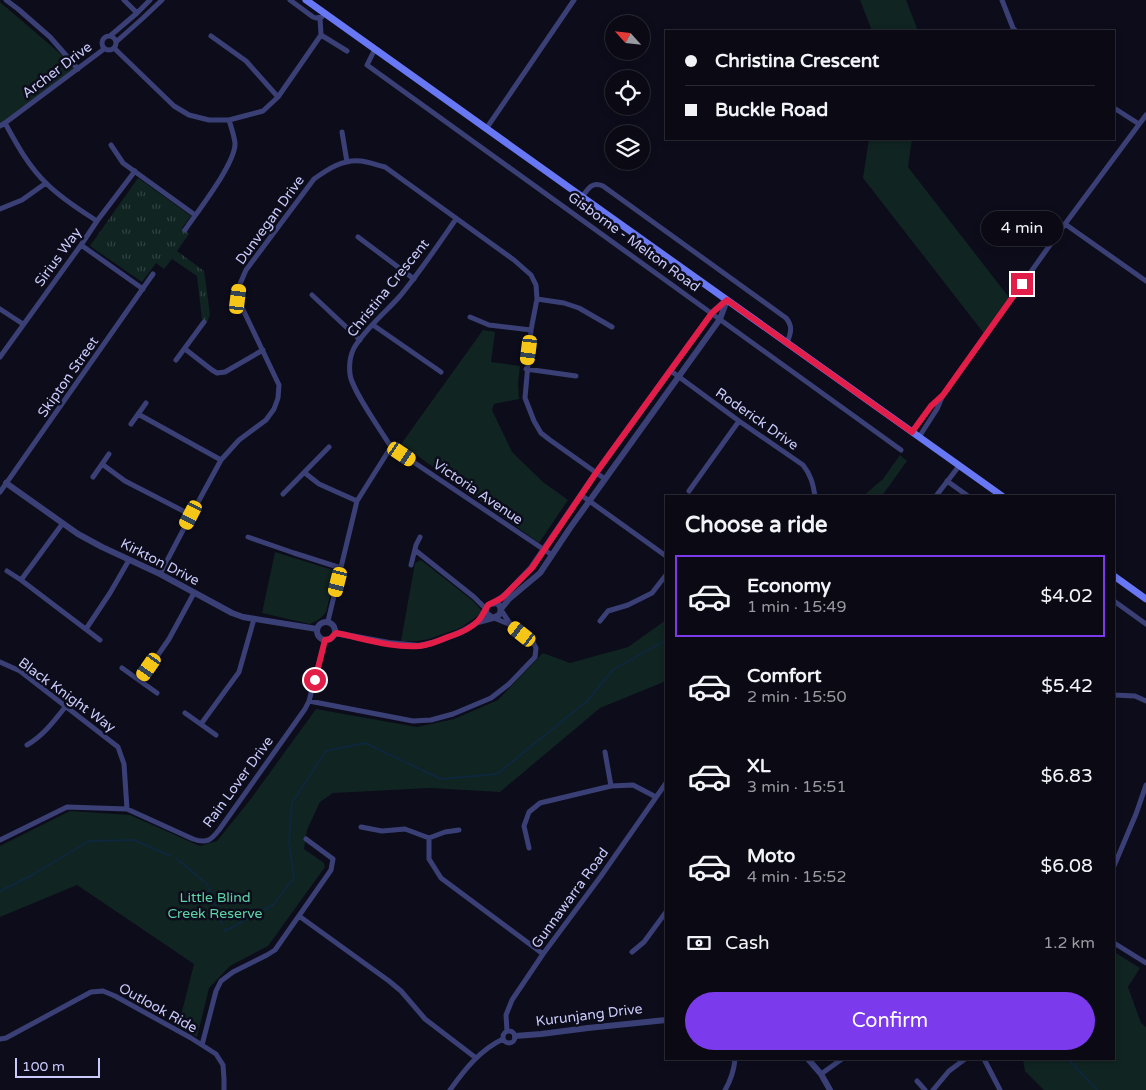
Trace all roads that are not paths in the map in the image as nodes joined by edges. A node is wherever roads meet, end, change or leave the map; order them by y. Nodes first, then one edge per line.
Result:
1 (6, 0) edge
2 (124, 0) edge
3 (150, 0) edge
4 (162, 0) edge
5 (290, 0) edge
6 (306, 0) edge
7 (574, 0) edge
8 (1002, 0) edge
9 (137, 13) junction
10 (323, 16) junction
11 (1015, 30) edge
12 (321, 35) junction
13 (110, 36) junction
14 (211, 36) dead end
15 (116, 42) junction
16 (104, 48) junction
17 (114, 48) junction
18 (375, 49) junction
19 (347, 51) dead end
20 (78, 68) junction
21 (278, 97) junction
22 (1115, 109) edge
23 (1146, 115) edge
24 (229, 120) junction
25 (3, 124) edge
26 (1139, 124) junction
27 (486, 129) junction
28 (342, 132) dead end
29 (111, 145) dead end
30 (347, 162) junction
31 (134, 171) junction
32 (46, 183) junction
33 (582, 197) junction
34 (0, 209) edge
35 (195, 214) junction
36 (456, 219) junction
37 (97, 221) junction
38 (1065, 224) junction
39 (185, 230) dead end
40 (358, 237) dead end
41 (81, 245) junction
42 (154, 274) dead end
43 (414, 279) junction
44 (1146, 281) edge
45 (143, 289) junction
46 (312, 295) dead end
47 (537, 299) junction
48 (727, 300) junction
49 (0, 309) edge
50 (712, 313) junction
51 (470, 317) dead end
52 (720, 319) junction
53 (204, 322) dead end
54 (23, 324) junction
55 (373, 325) junction
56 (612, 327) dead end
57 (531, 330) junction
58 (360, 340) junction
59 (787, 343) junction
60 (185, 349) junction
61 (263, 350) junction
62 (0, 357) edge
63 (176, 360) dead end
64 (526, 369) junction
65 (670, 371) junction
66 (441, 372) dead end
67 (576, 376) dead end
68 (679, 376) junction
69 (943, 395) junction
70 (146, 403) dead end
71 (138, 414) junction
72 (739, 421) junction
73 (131, 424) dead end
74 (912, 432) junction
75 (919, 437) junction
76 (391, 447) junction
77 (328, 448) dead end
78 (901, 450) dead end
79 (109, 454) dead end
80 (221, 460) junction
81 (102, 464) junction
82 (959, 466) junction
83 (305, 473) junction
84 (596, 473) junction
85 (93, 477) dead end
86 (605, 479) junction
87 (947, 481) junction
88 (6, 483) junction
89 (0, 492) edge
90 (689, 492) dead end
91 (283, 494) dead end
92 (581, 495) junction
93 (815, 495) edge
94 (937, 495) edge
95 (967, 495) edge
96 (1001, 495) edge
97 (357, 501) junction
98 (590, 501) junction
99 (191, 515) junction
100 (64, 523) junction
101 (248, 537) dead end
102 (420, 537) dead end
103 (415, 550) junction
104 (544, 550) junction
105 (552, 555) junction
106 (665, 555) edge
107 (129, 560) junction
108 (411, 565) dead end
109 (341, 568) junction
110 (8, 571) dead end
111 (160, 574) junction
112 (665, 576) edge
113 (1115, 577) edge
114 (21, 580) junction
115 (194, 593) junction
116 (474, 597) junction
117 (1146, 599) edge
118 (1115, 602) edge
119 (493, 603) junction
120 (501, 609) junction
121 (486, 610) junction
122 (254, 618) junction
123 (494, 618) junction
124 (328, 621) junction
125 (600, 621) dead end
126 (478, 622) junction
127 (1146, 624) edge
128 (511, 625) junction
129 (86, 629) junction
130 (317, 629) junction
131 (336, 633) junction
132 (100, 640) dead end
133 (325, 640) junction
134 (0, 662) edge
135 (122, 668) dead end
136 (140, 681) junction
137 (157, 693) dead end
138 (1115, 695) edge
139 (309, 701) junction
140 (1146, 701) edge
141 (66, 706) junction
142 (185, 713) dead end
143 (202, 724) junction
144 (216, 735) dead end
145 (27, 745) dead end
146 (605, 752) dead end
147 (665, 784) edge
148 (611, 786) junction
149 (1146, 786) edge
150 (656, 797) junction
151 (128, 809) junction
152 (361, 827) dead end
153 (459, 830) dead end
154 (429, 838) junction
155 (306, 839) dead end
156 (0, 840) edge
157 (529, 848) dead end
158 (1115, 864) edge
159 (665, 914) edge
160 (298, 916) junction
161 (661, 920) junction
162 (665, 922) edge
163 (1115, 944) edge
164 (632, 952) dead end
165 (543, 954) junction
166 (1146, 963) edge
167 (665, 1020) edge
168 (507, 1031) junction
169 (515, 1036) junction
170 (0, 1039) edge
171 (503, 1039) junction
172 (202, 1045) junction
173 (476, 1058) junction
174 (735, 1060) edge
175 (809, 1060) edge
176 (841, 1060) edge
177 (963, 1060) edge
178 (985, 1060) edge
179 (821, 1074) junction
180 (916, 1081) dead end
181 (224, 1090) edge
182 (450, 1090) edge
183 (725, 1090) edge
184 (830, 1090) edge
185 (925, 1090) edge
186 (933, 1090) edge
187 (1000, 1090) edge

1 - 20 street
2 - 9 street
3 - 9 street
4 - 15 street
5 - 10 street, Gisborne - Melton Road
6 - 10 main road, Gisborne - Melton Road
7 - 27 street
8 - 11 street
9 - 13 street
10 - 12 street
10 - 18 main road, Gisborne - Melton Road
12 - 19 street
12 - 21 street
13 - 15 street
13 - 16 street
14 - 21 street
15 - 17 street
16 - 17 street
16 - 20 street, Archer Drive
17 - 24 street
18 - 27 main road, Gisborne - Melton Road
18 - 50 street, Gisborne - Melton Road
20 - 25 street, Archer Drive
21 - 24 street
22 - 26 street
23 - 26 street
24 - 35 street
25 - 32 street
26 - 38 street
27 - 33 main road, Gisborne - Melton Road
28 - 30 street
29 - 31 street
30 - 36 street, Dunvegan Drive
30 - 61 street, Dunvegan Drive
31 - 35 street
31 - 37 street, Sirius Way
32 - 34 street
32 - 37 street
33 - 48 main road, Gisborne - Melton Road
33 - 59 street, Gisborne - Melton Road
35 - 39 street
36 - 43 street, Christina Crescent
36 - 47 street, Dunvegan Drive
37 - 41 street, Sirius Way
38 - 44 street
38 - 69 street
40 - 43 street
41 - 45 street
41 - 54 street, Sirius Way
42 - 45 street, Skipton Street
43 - 55 street, Christina Crescent
45 - 88 street, Skipton Street
46 - 58 street
47 - 56 street
47 - 57 street, Dunvegan Drive
48 - 50 street
48 - 52 street
48 - 59 main road, Gisborne - Melton Road
49 - 54 street
50 - 52 street, Gisborne - Melton Road
50 - 65 street
51 - 57 street
52 - 68 street
52 - 78 street, Gisborne - Melton Road
53 - 60 street
54 - 62 street, Sirius Way
55 - 58 street, Christina Crescent
55 - 66 street
57 - 64 street, Dunvegan Drive
58 - 76 street, Christina Crescent
59 - 74 main road, Gisborne - Melton Road
60 - 61 street
60 - 63 street
61 - 80 street, Dunvegan Drive
64 - 67 street
64 - 84 street, Dunvegan Drive
65 - 68 street, Roderick Drive
65 - 84 street
68 - 72 street, Roderick Drive
68 - 86 street
69 - 74 street
69 - 75 street
70 - 71 street
71 - 73 street
71 - 80 street
72 - 90 street
72 - 93 street, Roderick Drive
74 - 75 main road, Gisborne - Melton Road
75 - 82 main road, Gisborne - Melton Road
76 - 97 street
76 - 104 street, Victoria Avenue
77 - 83 street
79 - 81 street
80 - 99 street, Dunvegan Drive
81 - 85 street
81 - 99 street
82 - 87 street
82 - 96 main road, Gisborne - Melton Road
83 - 91 street
83 - 97 street
84 - 86 street, Dunvegan Drive
84 - 92 street
86 - 98 street
87 - 94 street
87 - 95 street
88 - 89 street, Skipton Street
88 - 100 street, Kirkton Drive
92 - 98 street
92 - 104 street
97 - 109 street
98 - 105 street
98 - 106 street
99 - 111 street, Dunvegan Drive
100 - 107 street, Kirkton Drive
100 - 114 street
101 - 109 street
102 - 103 street
103 - 108 street
103 - 116 street
104 - 105 street, Victoria Avenue
104 - 119 street
105 - 120 street
107 - 111 street, Kirkton Drive
107 - 129 street
109 - 124 street
110 - 114 street
111 - 115 street, Kirkton Drive
112 - 125 street
113 - 117 main road
114 - 129 street
115 - 122 street, Kirkton Drive
115 - 136 street
116 - 119 street
116 - 121 street
118 - 127 street
119 - 120 street
119 - 121 street
120 - 123 street
120 - 128 street
121 - 123 street
121 - 126 street
122 - 130 street, Kirkton Drive
122 - 143 street
123 - 126 street
123 - 128 street
124 - 130 street
124 - 131 street
126 - 131 street
128 - 139 street
129 - 132 street
130 - 133 street
131 - 133 street
133 - 139 street
134 - 141 street, Black Knight Way
135 - 136 street
136 - 137 street
138 - 140 street
139 - 151 street, Rain Lover Drive
141 - 145 street
141 - 151 street, Black Knight Way
142 - 143 street
143 - 144 street
146 - 148 street
147 - 150 street, Gunnawarra Road
148 - 150 street
148 - 157 street
149 - 158 street
150 - 165 street, Gunnawarra Road
151 - 156 street, Rain Lover Drive
152 - 154 street
153 - 154 street
154 - 165 street
155 - 160 street
159 - 161 street
160 - 172 street
160 - 173 street
161 - 162 street
161 - 164 street
163 - 166 street
165 - 168 street, Gunnawarra Road
167 - 169 street, Kurunjang Drive
168 - 169 street
168 - 171 street
169 - 171 street
170 - 172 street, Outlook Ride
171 - 173 street
172 - 181 street, Outlook Ride
173 - 182 street
174 - 183 street
175 - 179 street
176 - 179 street
177 - 186 street
178 - 187 street
179 - 184 street
180 - 185 street

